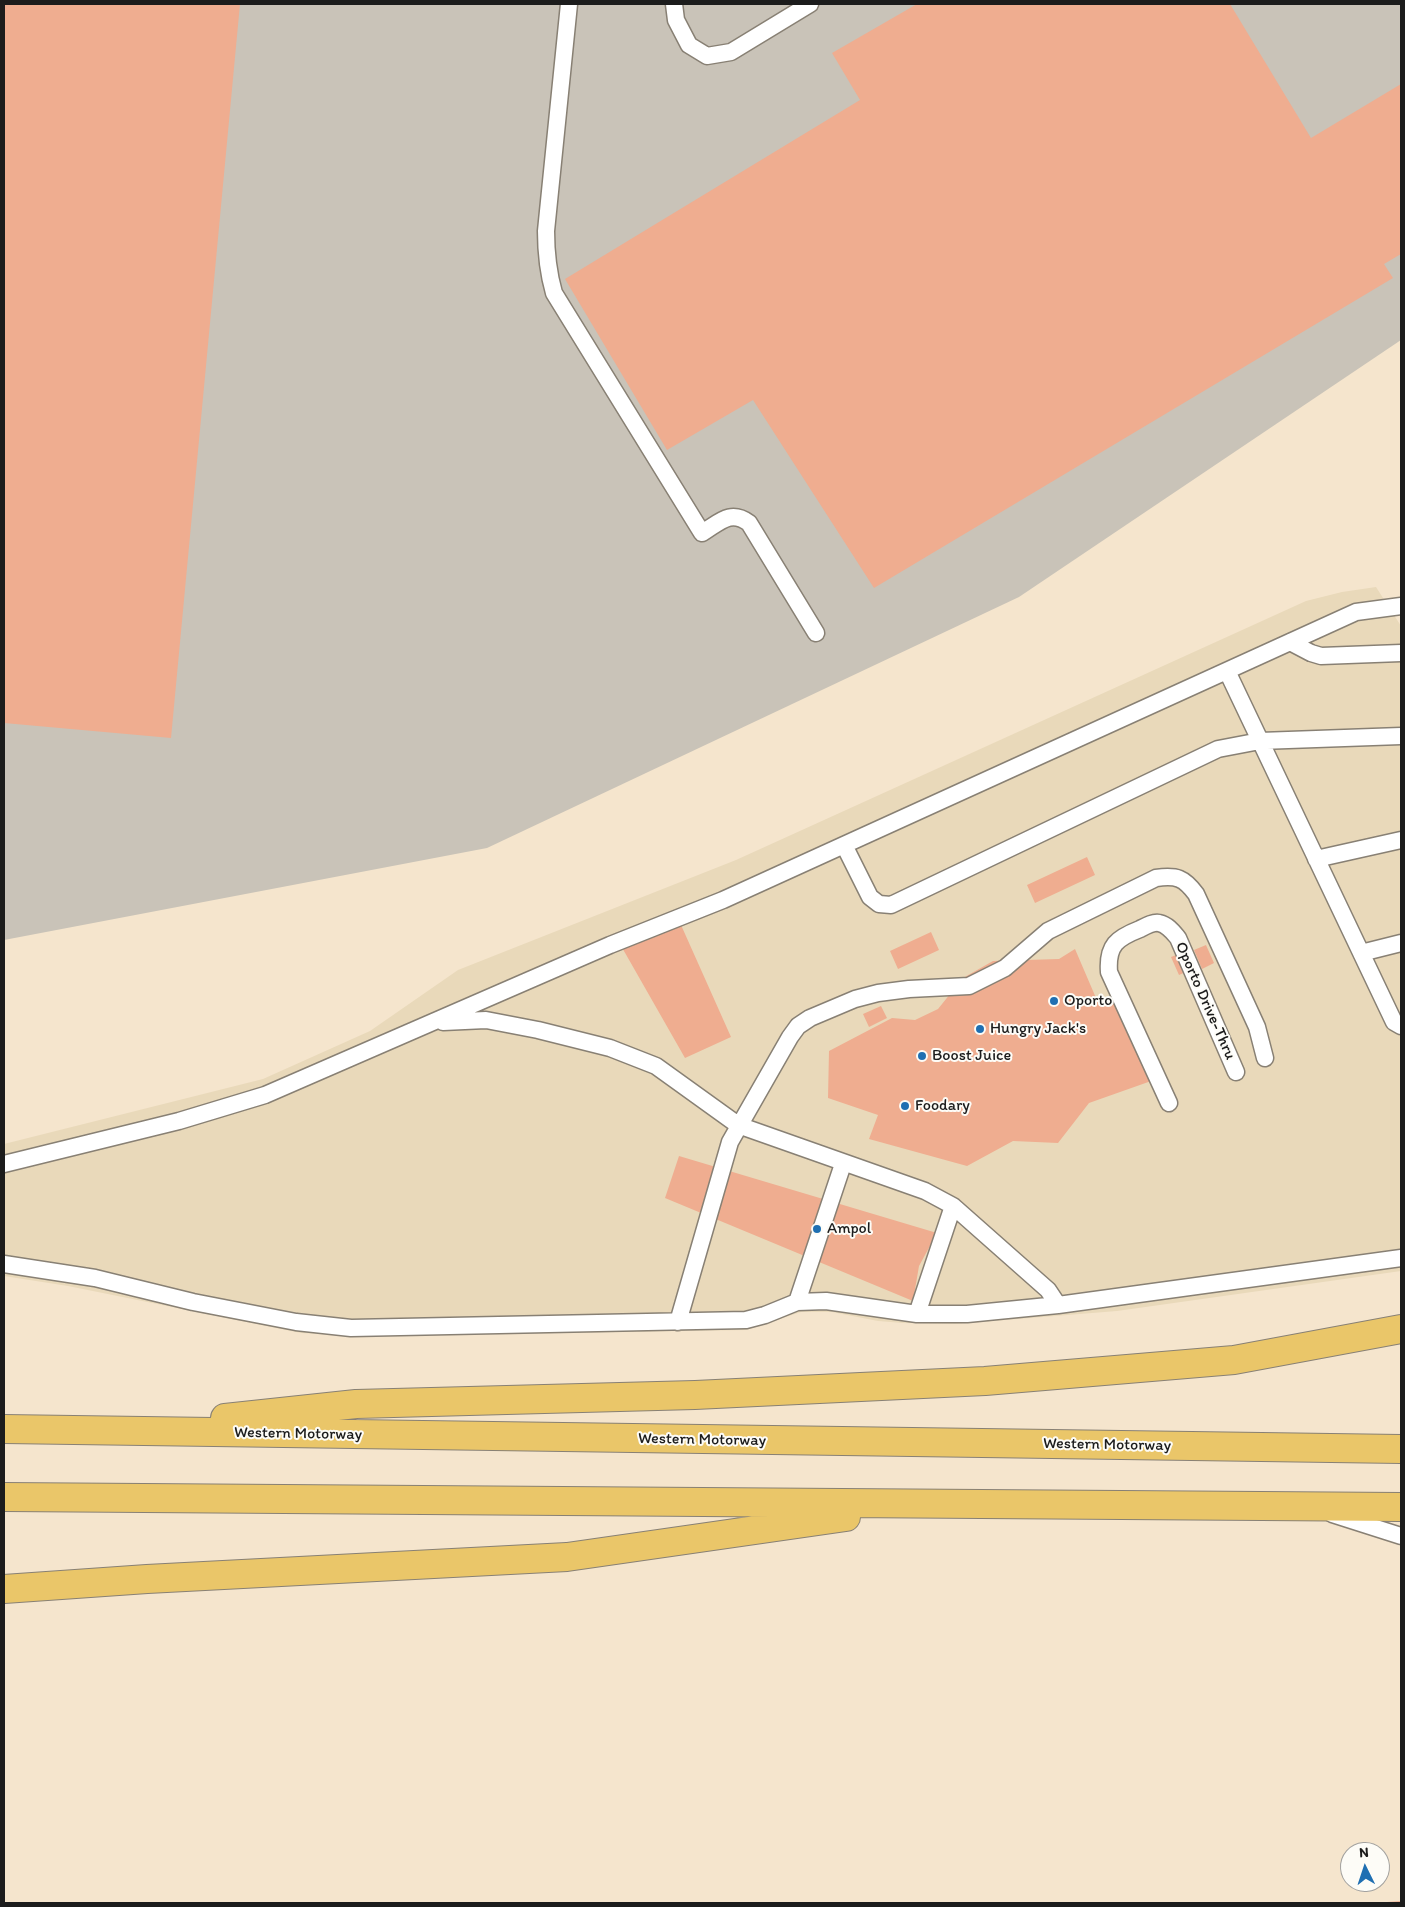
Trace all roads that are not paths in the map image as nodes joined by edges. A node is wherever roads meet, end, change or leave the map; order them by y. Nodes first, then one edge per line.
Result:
1 (569, 4) edge
2 (674, 4) edge
3 (810, 4) edge
4 (1401, 606) edge
5 (816, 633) dead end
6 (1290, 642) junction
7 (1401, 653) edge
8 (1226, 671) junction
9 (1401, 736) edge
10 (1260, 741) junction
11 (1401, 840) edge
12 (844, 845) junction
13 (1316, 859) junction
14 (1401, 943) edge
15 (1361, 953) junction
16 (435, 1022) junction
17 (1401, 1026) edge
18 (1265, 1058) dead end
19 (1236, 1072) dead end
20 (1169, 1103) dead end
21 (738, 1125) junction
22 (4, 1164) edge
23 (843, 1164) junction
24 (954, 1206) junction
25 (1401, 1258) edge
26 (4, 1264) edge
27 (797, 1302) junction
28 (1058, 1305) junction
29 (917, 1314) junction
30 (678, 1322) junction
31 (1401, 1329) edge
32 (4, 1429) edge
33 (112, 1431) junction
34 (1401, 1449) edge
35 (4, 1497) edge
36 (934, 1504) junction
37 (1306, 1506) junction
38 (1401, 1507) edge
39 (1401, 1536) edge
40 (4, 1589) edge

1 - 5 lane
2 - 3 lane
4 - 6 lane
6 - 7 lane
6 - 8 lane
8 - 10 lane
8 - 12 lane
9 - 10 lane
10 - 12 lane
10 - 13 lane
11 - 13 lane
12 - 16 lane
13 - 15 lane
14 - 15 lane
15 - 17 lane
16 - 21 lane
16 - 22 lane
18 - 21 lane
19 - 20 lane, Oporto Drive-Thru
21 - 23 lane
21 - 30 lane
23 - 24 lane
23 - 27 lane
24 - 28 lane
24 - 29 lane
25 - 28 lane
26 - 30 lane
27 - 29 lane
27 - 30 lane
28 - 29 lane
31 - 33 highway
32 - 33 highway, Western Motorway
33 - 34 highway, Western Motorway
35 - 36 highway
36 - 37 highway
36 - 40 highway
37 - 38 highway
37 - 39 lane

